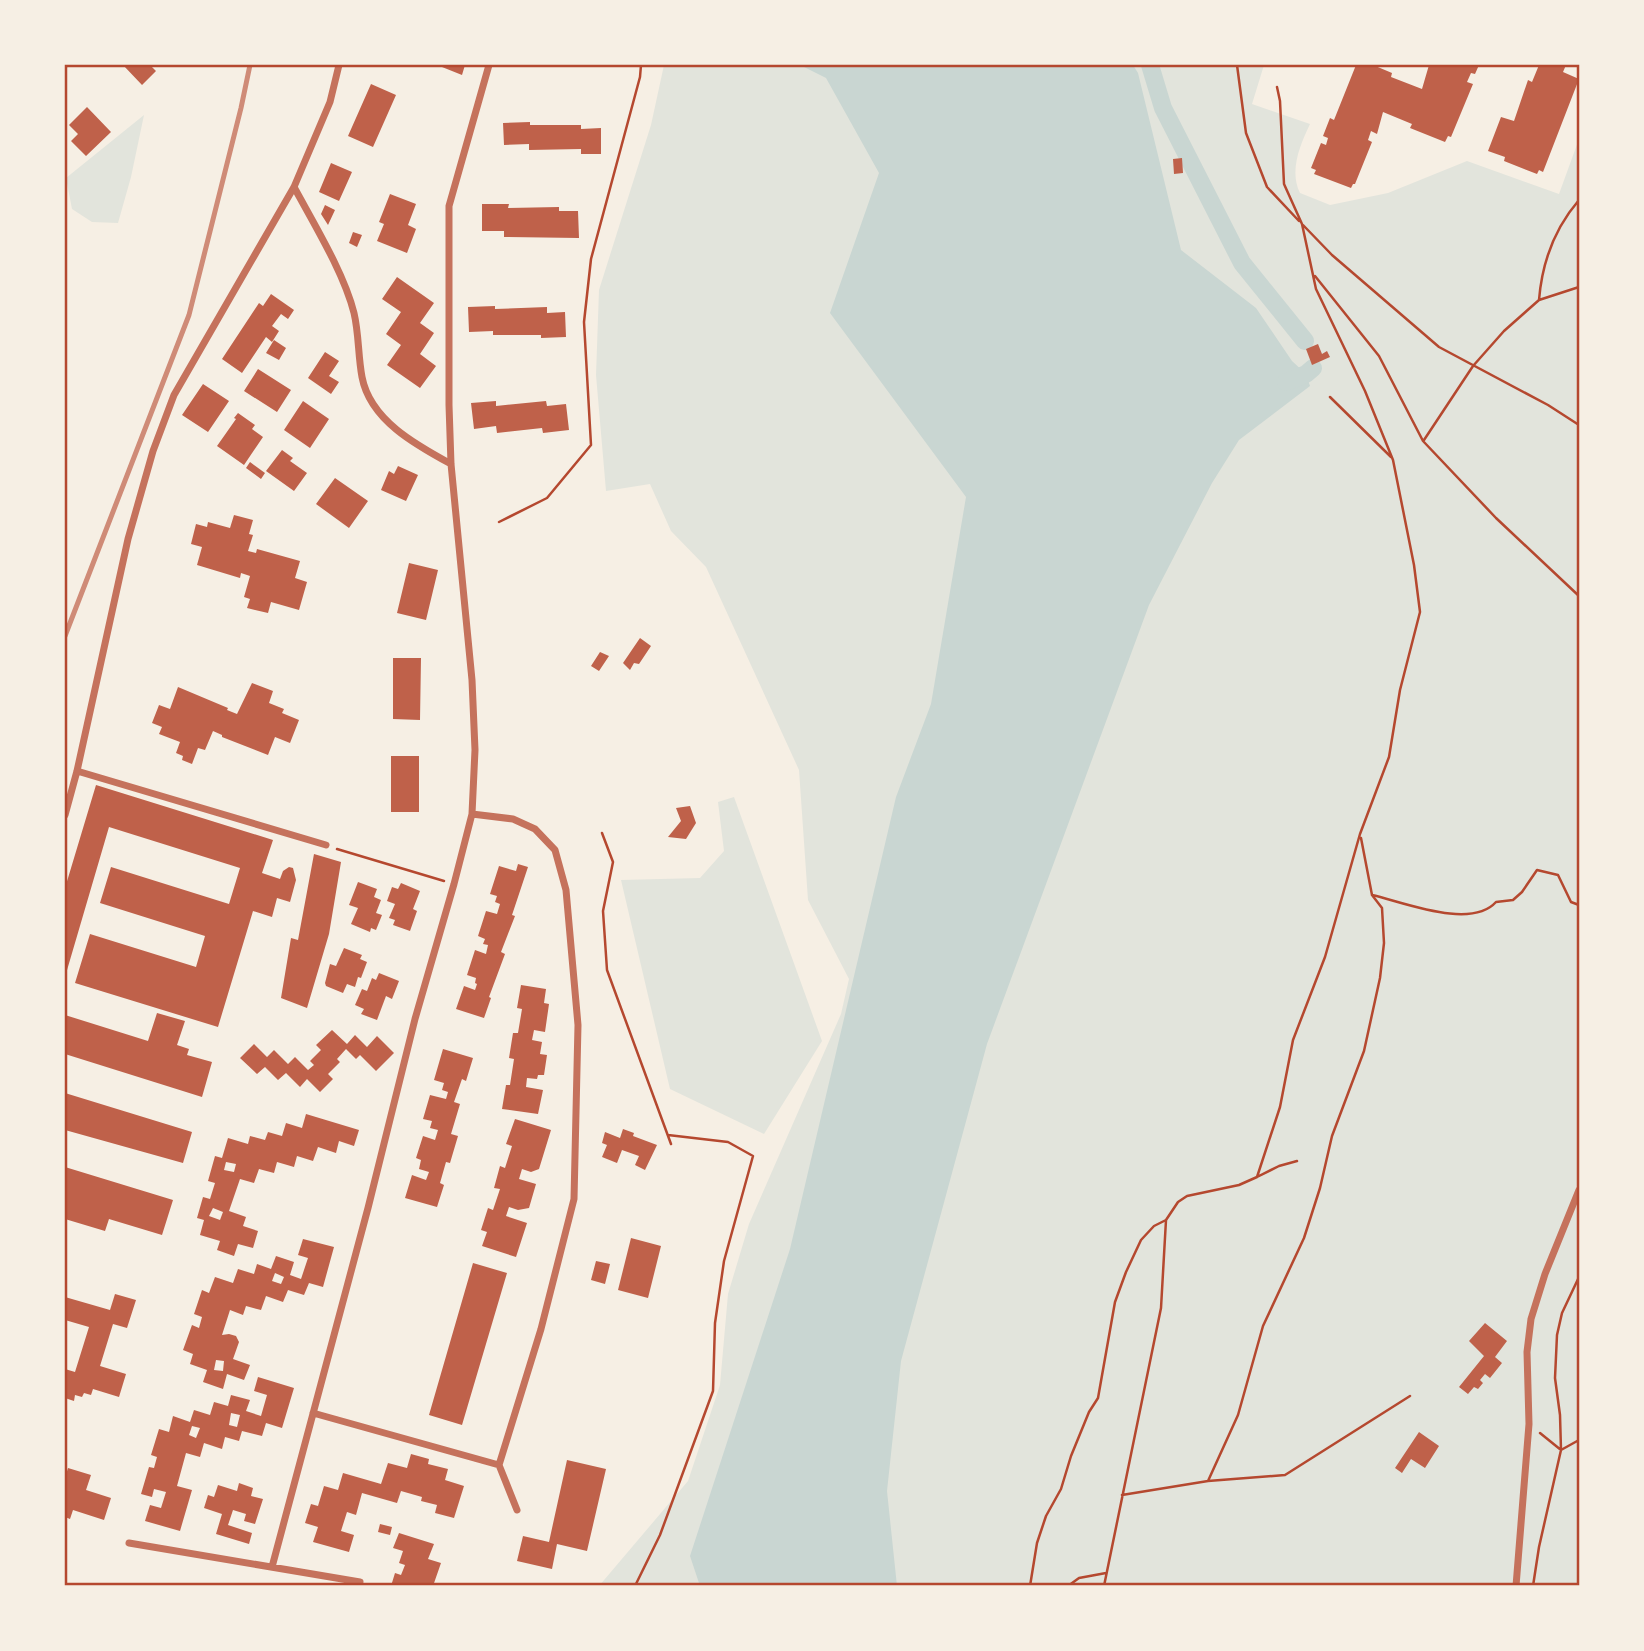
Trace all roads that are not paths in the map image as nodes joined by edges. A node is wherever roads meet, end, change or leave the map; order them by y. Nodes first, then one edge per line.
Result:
1 (339, 65) edge
2 (489, 65) edge
3 (293, 187) junction
4 (451, 464) junction
5 (77, 771) junction
6 (472, 814) junction
7 (65, 815) edge
8 (326, 845) road end
9 (1579, 1190) edge
10 (313, 1413) junction
11 (499, 1465) junction
12 (517, 1510) dead end
13 (130, 1543) dead end
14 (272, 1567) junction
15 (360, 1582) dead end
16 (1516, 1586) edge

1 - 3 street
2 - 4 street
3 - 4 street
3 - 5 street
4 - 6 street
5 - 7 street
5 - 8 street
6 - 10 street
6 - 11 street
9 - 16 street
10 - 11 street
10 - 14 street
11 - 12 street
13 - 14 street
14 - 15 street

